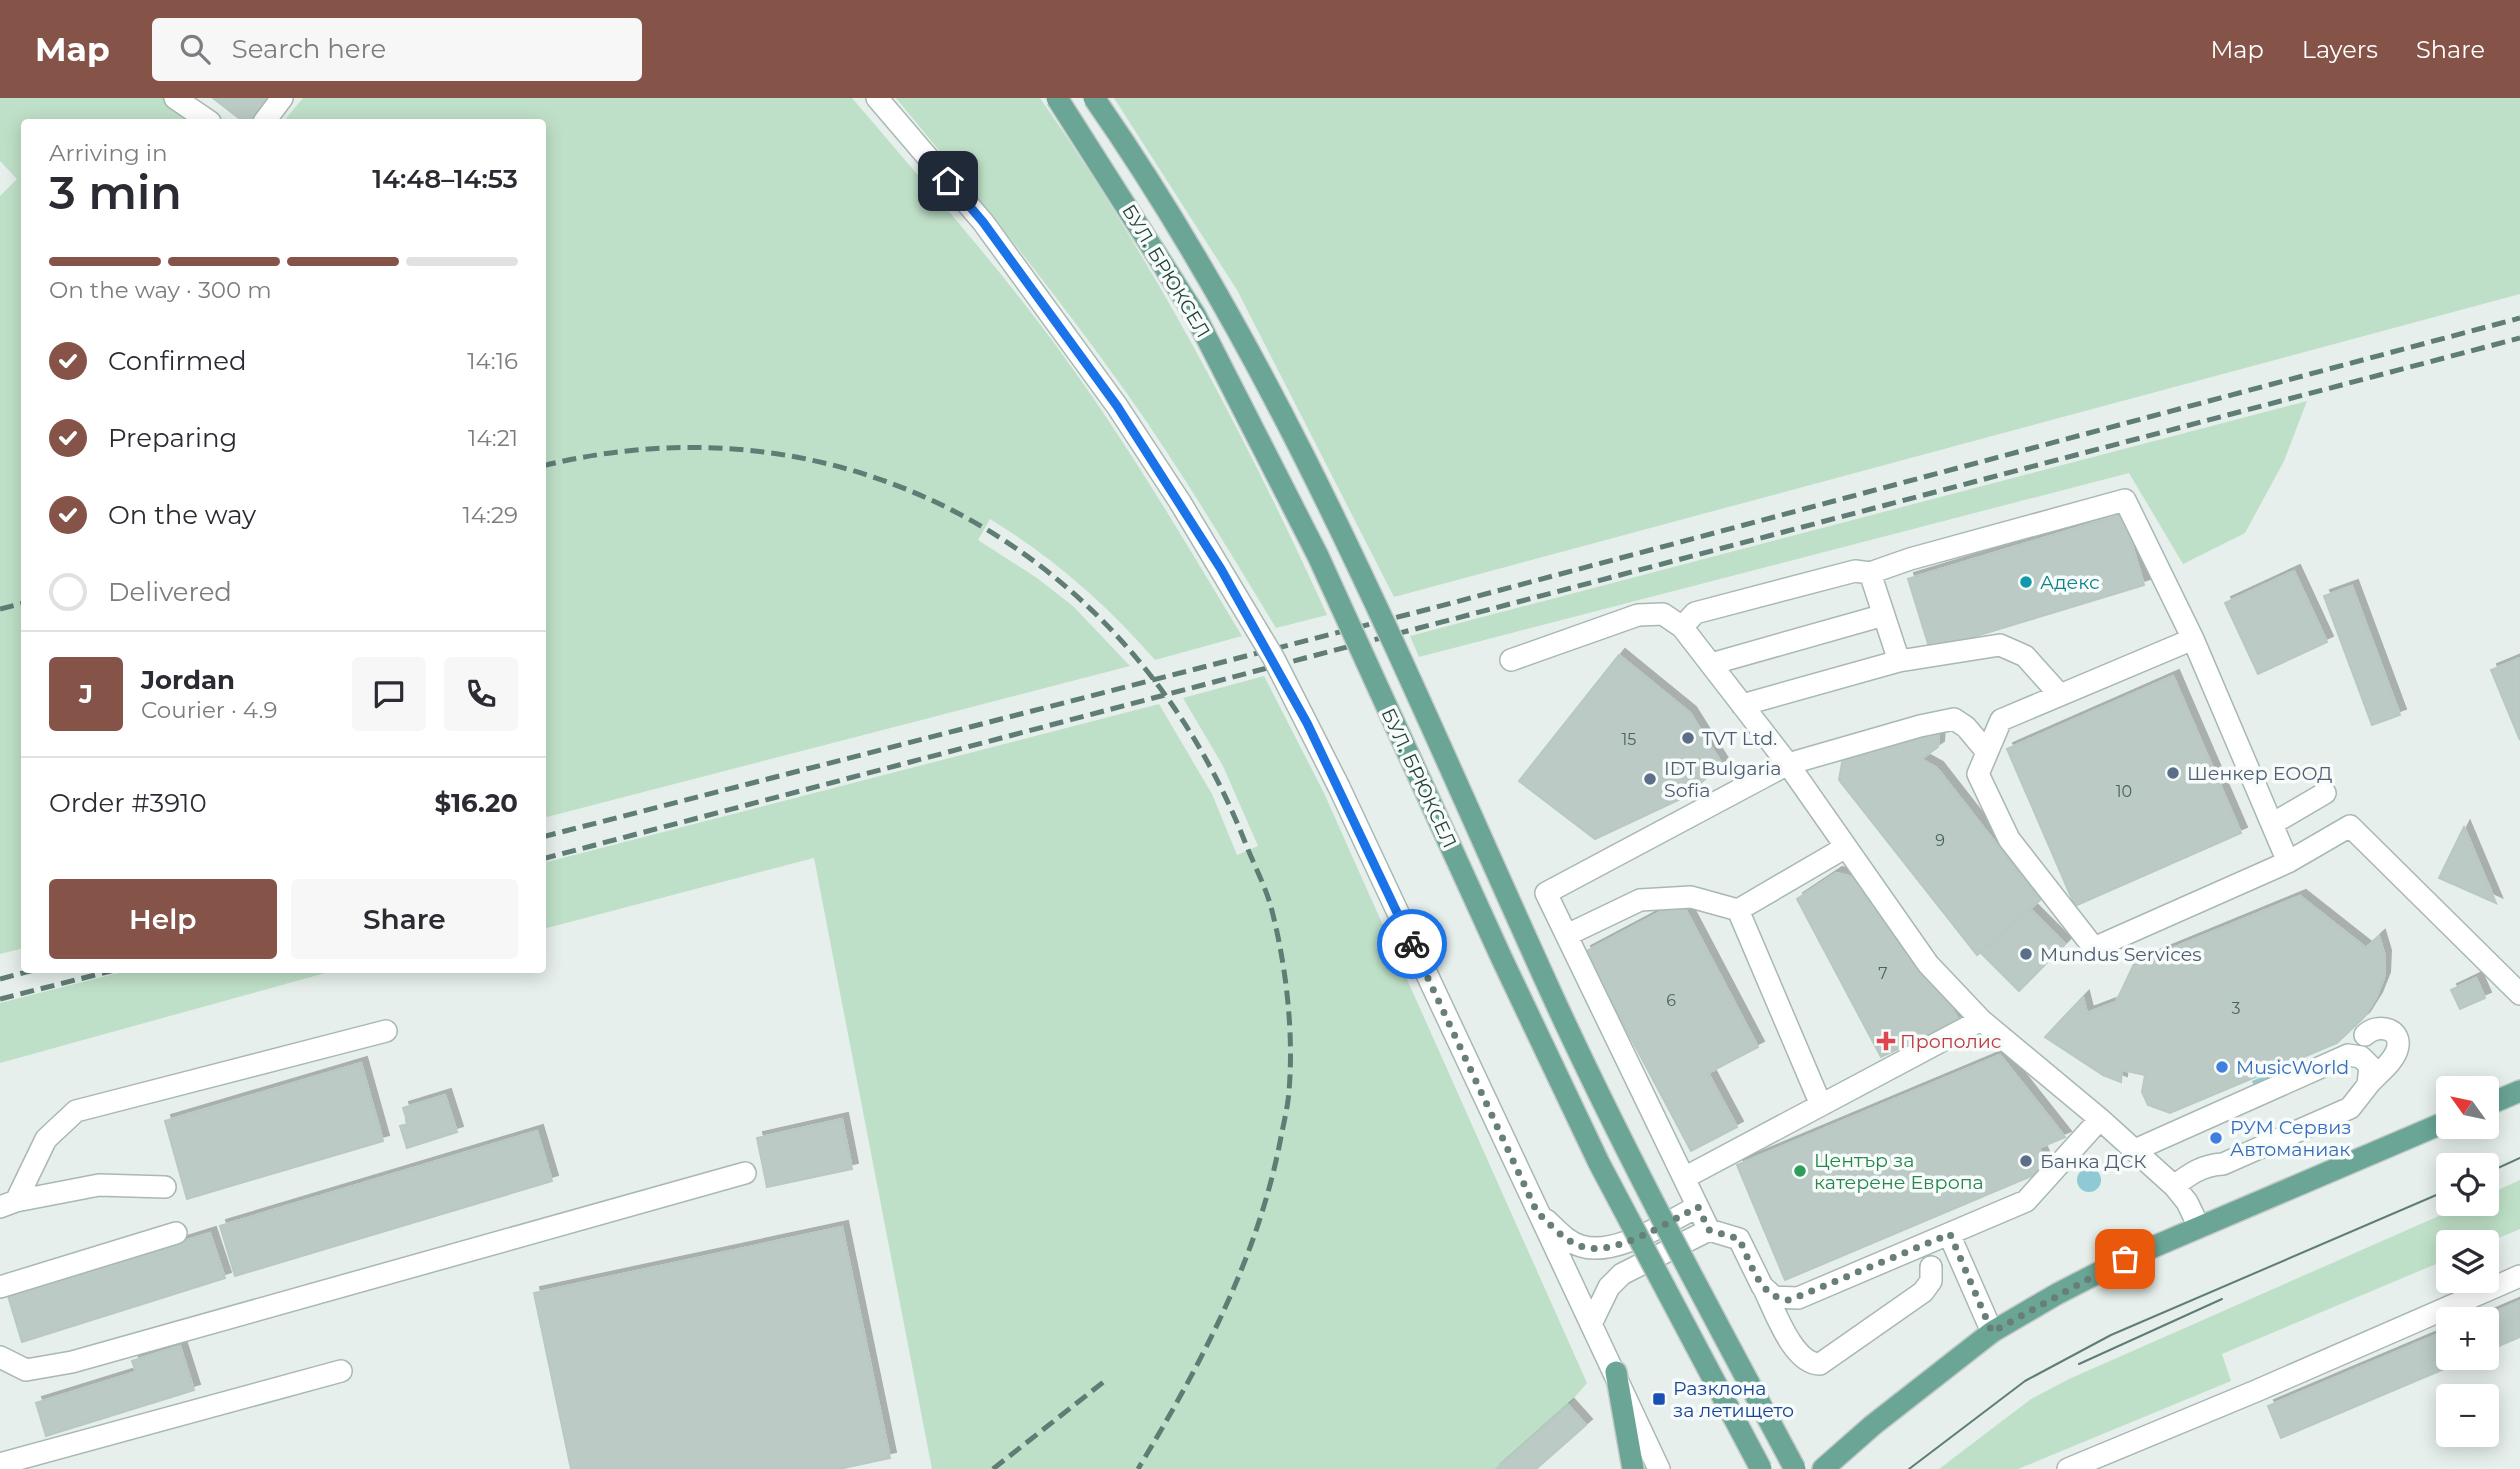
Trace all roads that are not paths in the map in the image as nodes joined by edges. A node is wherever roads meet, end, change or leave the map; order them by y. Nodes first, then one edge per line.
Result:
1 (175, 98) edge
2 (282, 98) edge
3 (877, 98) edge
4 (1057, 98) edge
5 (1094, 98) edge
6 (206, 119) edge
7 (266, 119) edge
8 (1870, 573) junction
9 (1884, 615) junction
10 (1682, 627) junction
11 (2193, 639) junction
12 (1511, 660) dead end
13 (1899, 661) junction
14 (1711, 664) junction
15 (2060, 695) junction
16 (1742, 705) junction
17 (1987, 752) junction
18 (1788, 764) junction
19 (2325, 793) dead end
20 (2272, 824) junction
21 (1846, 847) junction
22 (2288, 862) junction
23 (1738, 910) junction
24 (1567, 936) junction
25 (2520, 994) edge
26 (1981, 1020) junction
27 (386, 1031) dead end
28 (2365, 1035) dead end
29 (2368, 1085) junction
30 (2520, 1091) edge
31 (2499, 1100) edge
32 (1821, 1105) junction
33 (2100, 1119) junction
34 (2436, 1126) edge
35 (2135, 1150) junction
36 (745, 1173) dead end
37 (1684, 1178) junction
38 (165, 1186) dead end
39 (2174, 1186) junction
40 (8, 1204) edge
41 (1698, 1207) junction
42 (1537, 1212) junction
43 (2199, 1227) junction
44 (1709, 1230) junction
45 (176, 1233) dead end
46 (1950, 1234) junction
47 (1931, 1267) dead end
48 (2520, 1276) edge
49 (1762, 1286) junction
50 (0, 1287) edge
51 (1592, 1322) junction
52 (1992, 1332) junction
53 (0, 1357) edge
54 (341, 1371) dead end
55 (1616, 1372) junction
56 (0, 1464) edge
57 (1633, 1469) edge
58 (1659, 1469) edge
59 (1761, 1469) edge
60 (1796, 1469) edge
61 (1823, 1469) edge
62 (2068, 1469) edge

1 - 6 street
2 - 7 street
3 - 42 street, bridge
4 - 59 main road, БУЛ. БРЮКСЕЛ, bridge
5 - 60 main road, БУЛ. БРЮКСЕЛ, bridge
8 - 9 street
8 - 10 street
8 - 11 street
9 - 13 street
9 - 14 street
10 - 12 street
10 - 14 street
11 - 15 street
11 - 20 street
13 - 15 street
13 - 16 street
14 - 16 street
15 - 17 street
16 - 18 street
17 - 18 street
17 - 22 street
18 - 21 street
18 - 24 street
19 - 20 street
20 - 22 street
21 - 23 street
21 - 26 street
22 - 25 street
23 - 24 street
23 - 32 street
24 - 37 street
26 - 32 street
26 - 33 street
27 - 40 street
28 - 29 street
29 - 35 street
29 - 39 street
30 - 31 main road
32 - 37 street
33 - 35 street
33 - 46 street
34 - 43 main road
35 - 39 street
36 - 53 street
37 - 41 street
38 - 40 street
39 - 43 street
41 - 42 street
41 - 44 street
42 - 51 street
43 - 52 main road
44 - 49 street
44 - 51 street
45 - 50 street
46 - 49 street
46 - 52 street
47 - 49 street
48 - 62 street
51 - 55 street
52 - 61 main road
54 - 56 street
55 - 57 main road
55 - 58 street

